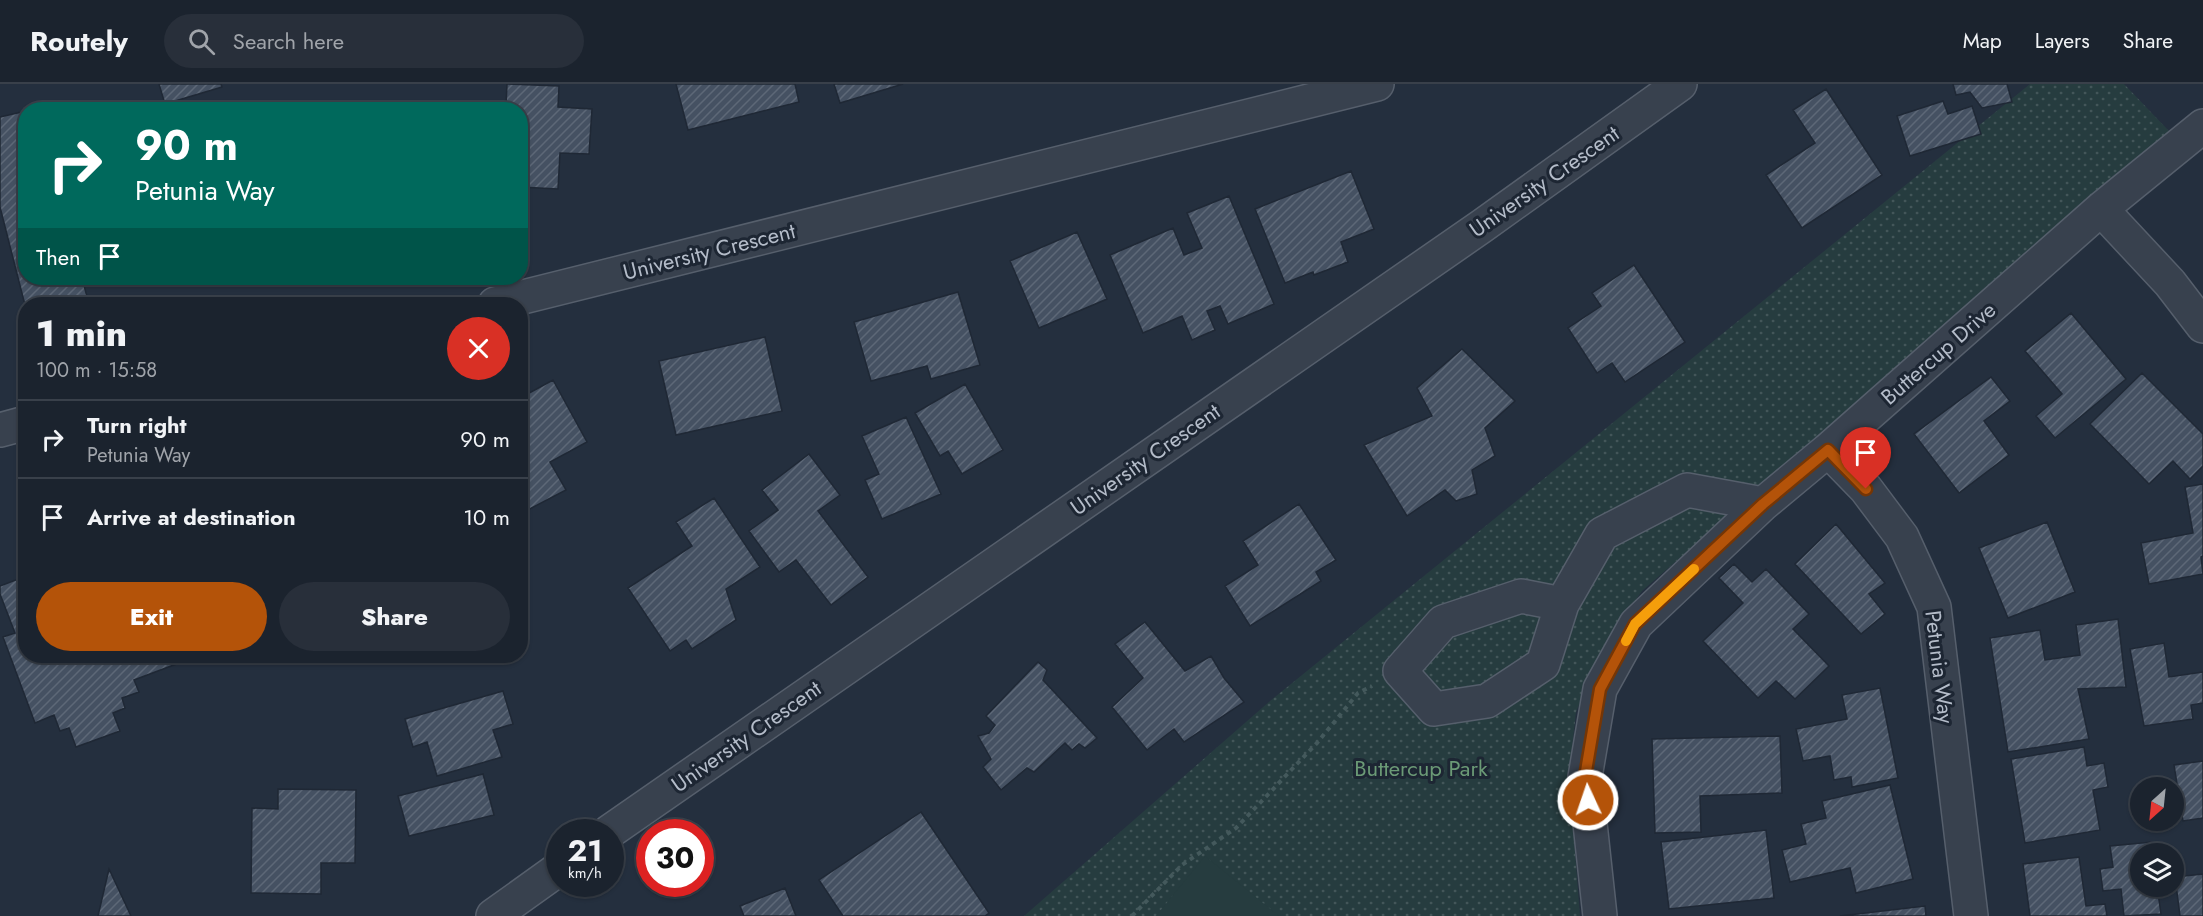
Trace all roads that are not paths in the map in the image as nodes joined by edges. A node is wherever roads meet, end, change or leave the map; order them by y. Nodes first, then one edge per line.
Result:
1 (1377, 84) edge
2 (1680, 84) edge
3 (2203, 126) edge
4 (2102, 209) junction
5 (523, 297) edge
6 (2203, 326) edge
7 (18, 425) edge
8 (0, 430) edge
9 (1828, 450) junction
10 (1763, 504) junction
11 (1562, 604) junction
12 (624, 822) edge
13 (546, 878) edge
14 (493, 916) edge
15 (1600, 916) edge
16 (1971, 916) edge

1 - 5 street, University Crescent
2 - 12 street, University Crescent
3 - 4 street, Buttercup Drive
4 - 6 street
4 - 9 street, Buttercup Drive
7 - 8 street
9 - 10 street, Buttercup Drive
9 - 16 street, Petunia Way
10 - 11 street
10 - 15 street, Buttercup Drive
11 - 11 street
13 - 14 street

